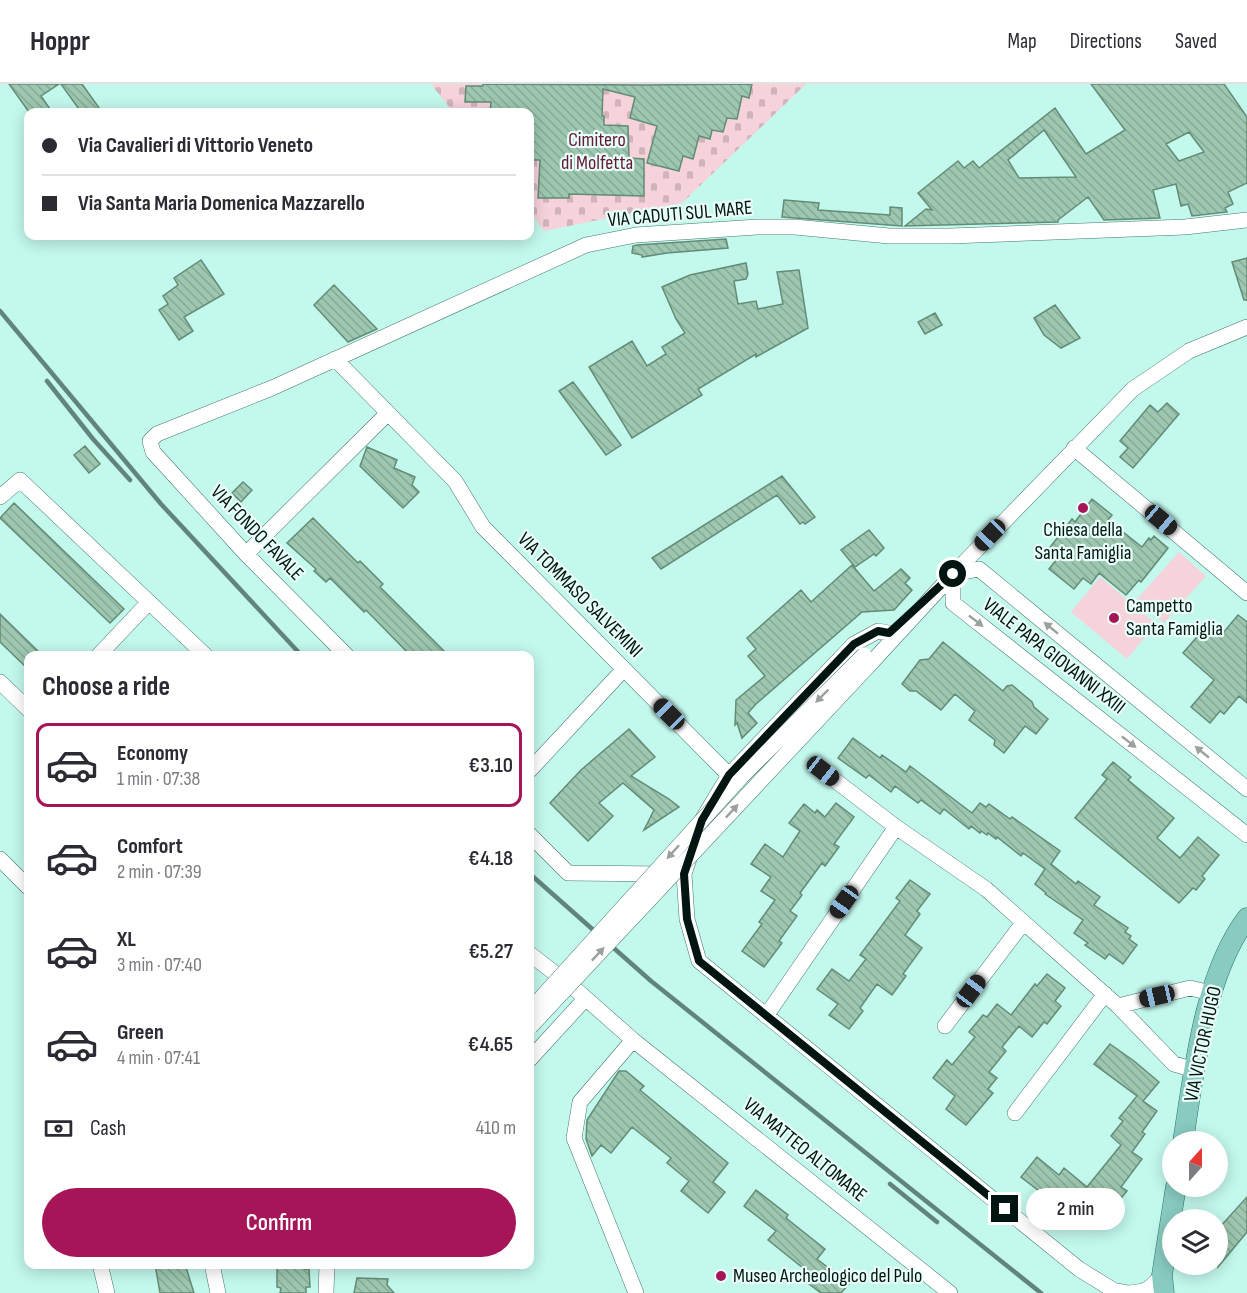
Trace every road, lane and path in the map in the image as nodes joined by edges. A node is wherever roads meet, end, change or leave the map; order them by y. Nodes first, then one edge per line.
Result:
1 (1247, 220) edge
2 (1247, 327) edge
3 (335, 358) junction
4 (388, 413) junction
5 (157, 434) joint
6 (1074, 448) junction
7 (0, 497) edge
8 (246, 554) junction
9 (953, 574) junction
10 (1247, 593) edge
11 (149, 602) junction
12 (889, 633) junction
13 (103, 651) edge
14 (201, 651) edge
15 (342, 651) edge
16 (868, 659) junction
17 (624, 669) junction
18 (0, 682) edge
19 (24, 705) edge
20 (534, 766) edge
21 (823, 771) dead end
22 (729, 775) junction
23 (1247, 789) edge
24 (896, 827) junction
25 (1247, 835) edge
26 (534, 839) edge
27 (0, 859) edge
28 (684, 874) junction
29 (24, 883) edge
30 (1247, 918) edge
31 (1023, 922) junction
32 (534, 957) edge
33 (1211, 993) junction
34 (580, 994) junction
35 (1105, 994) junction
36 (1118, 1005) junction
37 (534, 1006) edge
38 (766, 1016) junction
39 (534, 1023) edge
40 (945, 1026) dead end
41 (633, 1040) junction
42 (534, 1054) edge
43 (1195, 1070) junction
44 (1015, 1113) dead end
45 (1185, 1131) edge
46 (1175, 1197) edge
47 (101, 1269) edge
48 (213, 1269) edge
49 (327, 1269) edge
50 (1079, 1269) junction
51 (1163, 1284) edge
52 (107, 1293) edge
53 (218, 1293) edge
54 (326, 1293) edge
55 (636, 1293) edge
56 (950, 1293) edge
57 (1099, 1293) edge
58 (1128, 1293) edge

1 - 3 street, VIA CADUTI SUL MARE
2 - 6 street
3 - 4 street, VIA TOMMASO SALVEMINI
3 - 5 street, VIA CADUTI SUL MARE
4 - 8 street
4 - 17 street, VIA TOMMASO SALVEMINI
5 - 8 street, VIA FONDO FAVALE
6 - 9 street
6 - 10 street
7 - 11 street
8 - 15 street, VIA FONDO FAVALE
9 - 12 street
9 - 16 street
23 -> 9 street, VIALE PAPA GIOVANNI XXIII
9 -> 25 street, VIALE PAPA GIOVANNI XXIII
11 - 13 street
11 - 14 street
12 - 16 street
12 - 22 street
16 -> 37 street, bridge
39 -> 16 street, bridge
17 - 20 street
17 - 22 street, VIA TOMMASO SALVEMINI
18 - 19 street
21 - 24 street
22 - 28 street
24 - 31 street
24 - 38 street
26 - 28 street
27 - 29 street
28 - 38 street
30 - 33 main road, VIA VICTOR HUGO
31 - 35 street
31 - 40 street
32 - 34 street, VIA MATTEO ALTOMARE
33 - 36 street
33 - 43 main road, VIA VICTOR HUGO
34 - 41 street, VIA MATTEO ALTOMARE
34 - 42 street
35 - 36 street
35 - 44 street
36 - 43 street
38 - 50 street
41 - 55 street
41 - 56 street, VIA MATTEO ALTOMARE
43 - 45 main road, VIA VICTOR HUGO
46 - 51 main road
47 - 52 street
48 - 53 street
49 - 54 street
50 - 57 street
50 - 58 street
51 - 58 street

